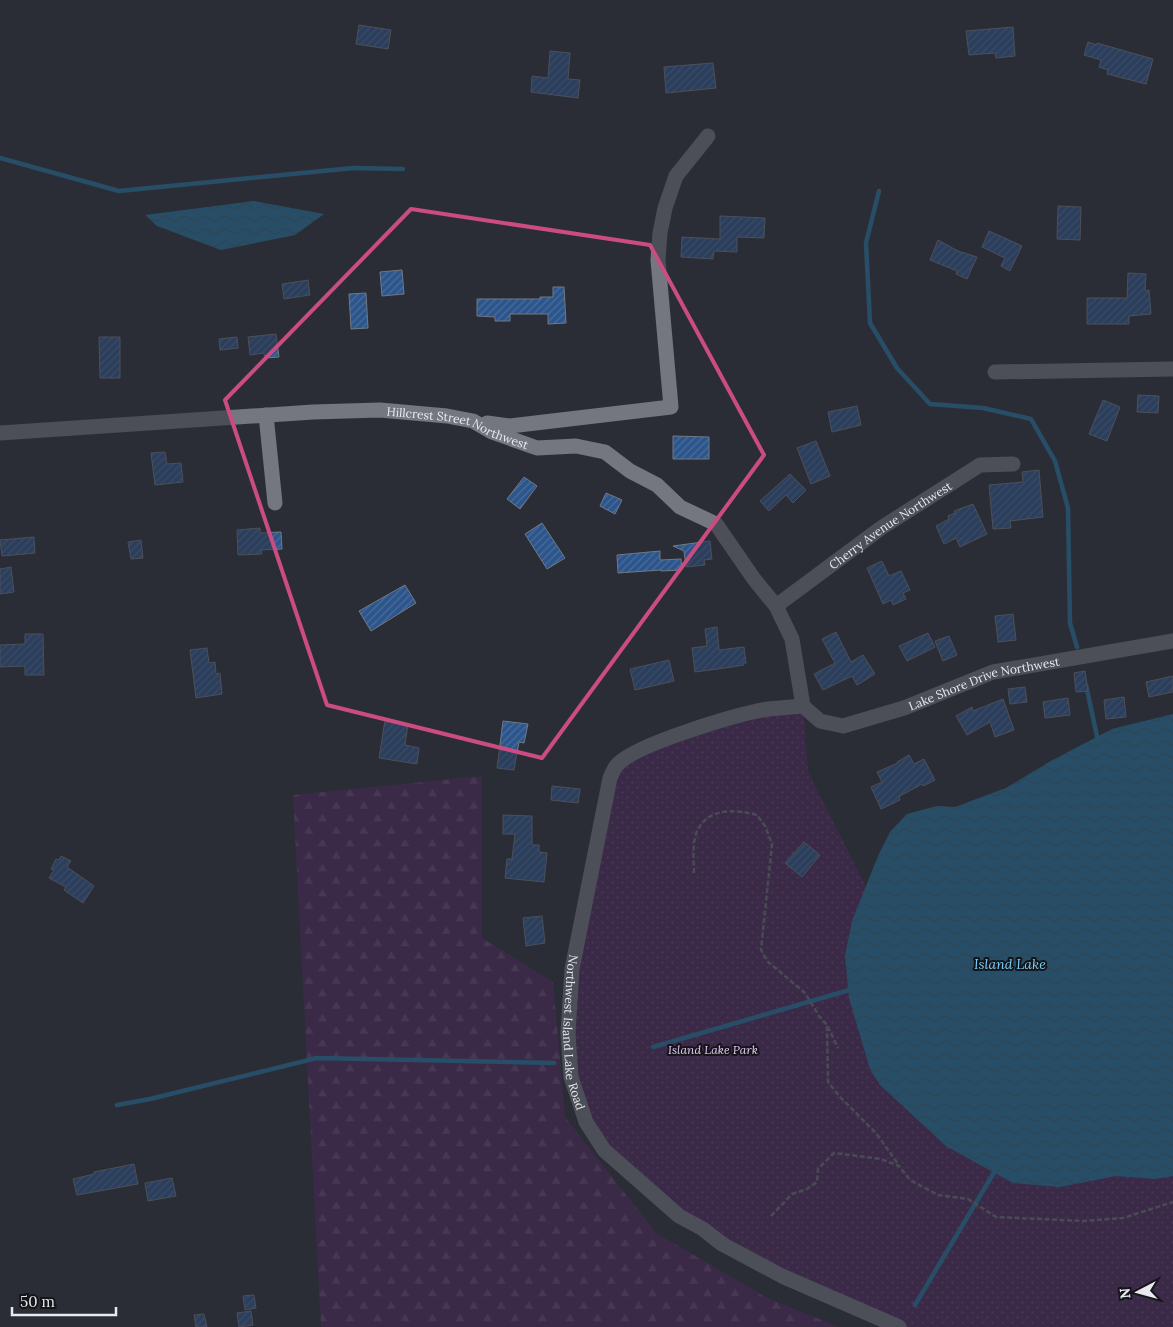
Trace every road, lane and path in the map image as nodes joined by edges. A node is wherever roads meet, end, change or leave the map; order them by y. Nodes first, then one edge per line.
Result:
1 (708, 136) dead end
2 (1173, 369) edge
3 (995, 372) dead end
4 (266, 415) junction
5 (473, 421) junction
6 (0, 433) edge
7 (1013, 464) dead end
8 (275, 503) dead end
9 (776, 606) junction
10 (1173, 641) edge
11 (802, 706) junction
12 (694, 873) dead end
13 (827, 1025) junction
14 (838, 1048) dead end
15 (899, 1166) junction
16 (1173, 1202) edge
17 (771, 1216) dead end
18 (899, 1327) edge

1 - 5 street
2 - 3 street
4 - 5 street, Hillcrest Street Northwest
4 - 6 street, Hillcrest Street Northwest
4 - 8 street
5 - 9 street, Hillcrest Street Northwest
7 - 9 street, Cherry Avenue Northwest
9 - 11 street, Hillcrest Street Northwest
10 - 11 street, Lake Shore Drive Northwest
11 - 18 street, Northwest Island Lake Road
12 - 13 path
13 - 14 path
13 - 15 path
15 - 16 path
15 - 17 path

